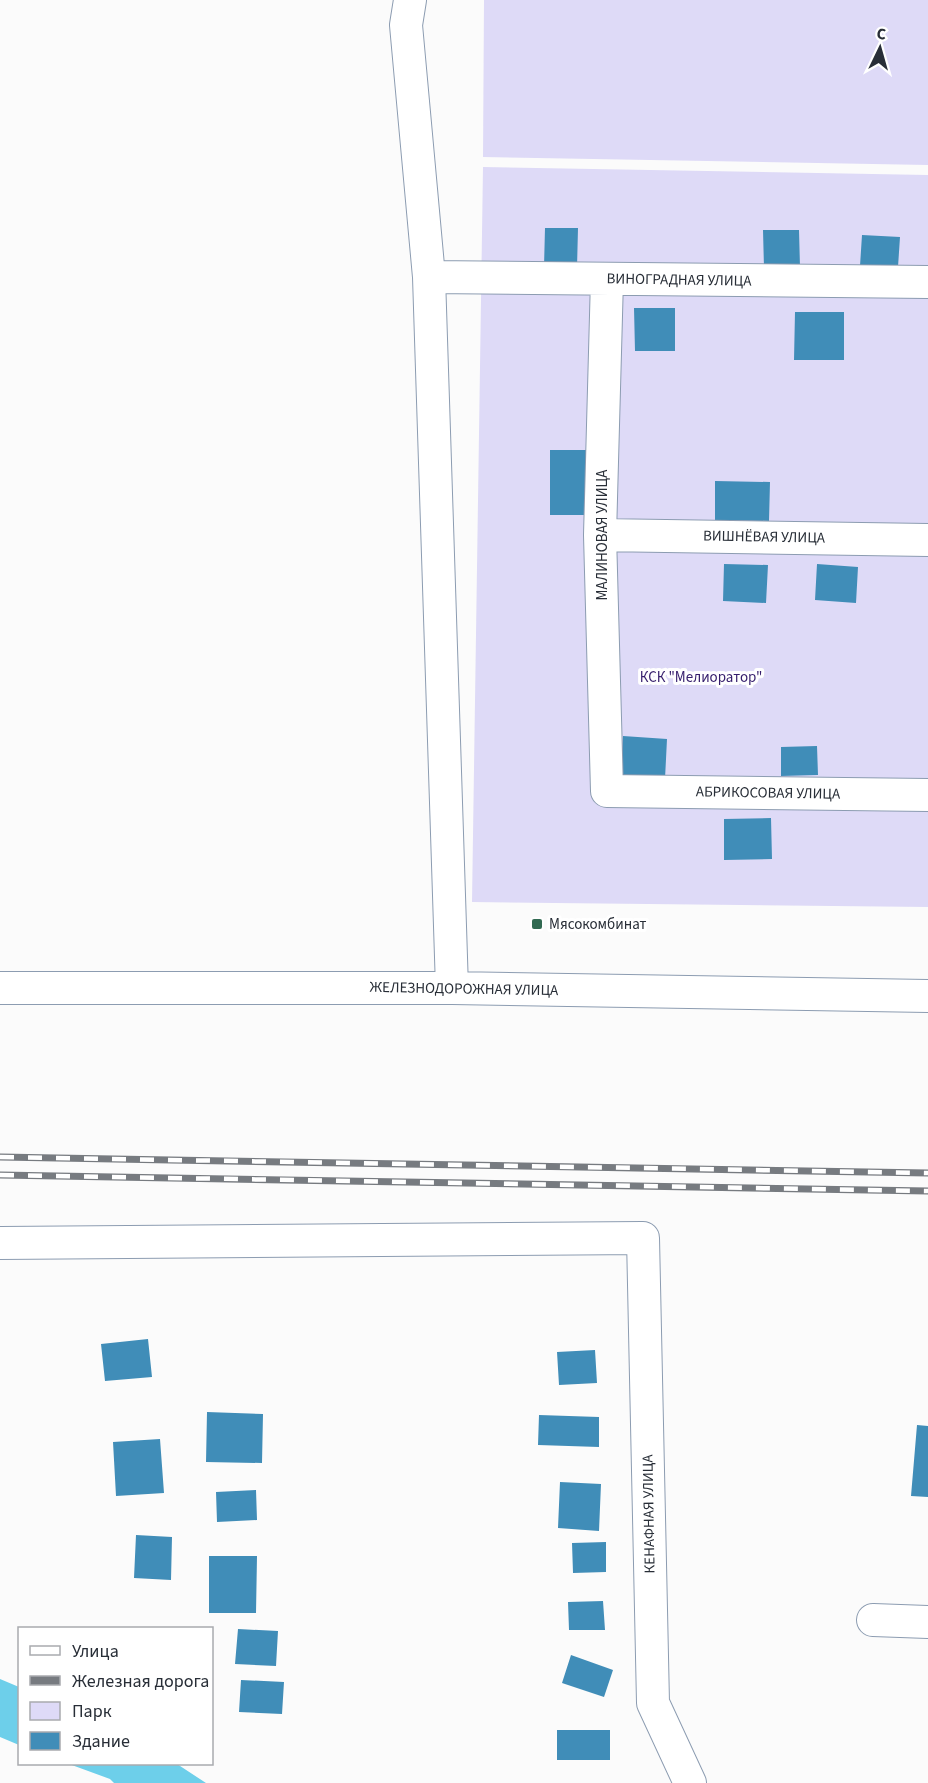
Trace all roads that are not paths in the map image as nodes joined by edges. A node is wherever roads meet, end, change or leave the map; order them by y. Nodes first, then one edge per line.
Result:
1 (410, 0) edge
2 (429, 277) junction
3 (607, 279) junction
4 (928, 282) edge
5 (600, 535) junction
6 (928, 540) edge
7 (607, 791) joint
8 (928, 795) edge
9 (0, 987) edge
10 (452, 988) junction
11 (928, 996) edge
12 (0, 1243) edge
13 (873, 1620) dead end
14 (928, 1622) edge
15 (690, 1783) edge

1 - 2 street
2 - 3 street, ВИНОГРАДНАЯ УЛИЦА
2 - 10 street
3 - 4 street, ВИНОГРАДНАЯ УЛИЦА
3 - 5 street, МАЛИНОВАЯ УЛИЦА
5 - 6 street, ВИШНЁВАЯ УЛИЦА
5 - 7 street, МАЛИНОВАЯ УЛИЦА
7 - 8 street, АБРИКОСОВАЯ УЛИЦА
9 - 10 street, ЖЕЛЕЗНОДОРОЖНАЯ УЛИЦА
10 - 11 street, ЖЕЛЕЗНОДОРОЖНАЯ УЛИЦА
12 - 15 street, КЕНАФНАЯ УЛИЦА
13 - 14 street

